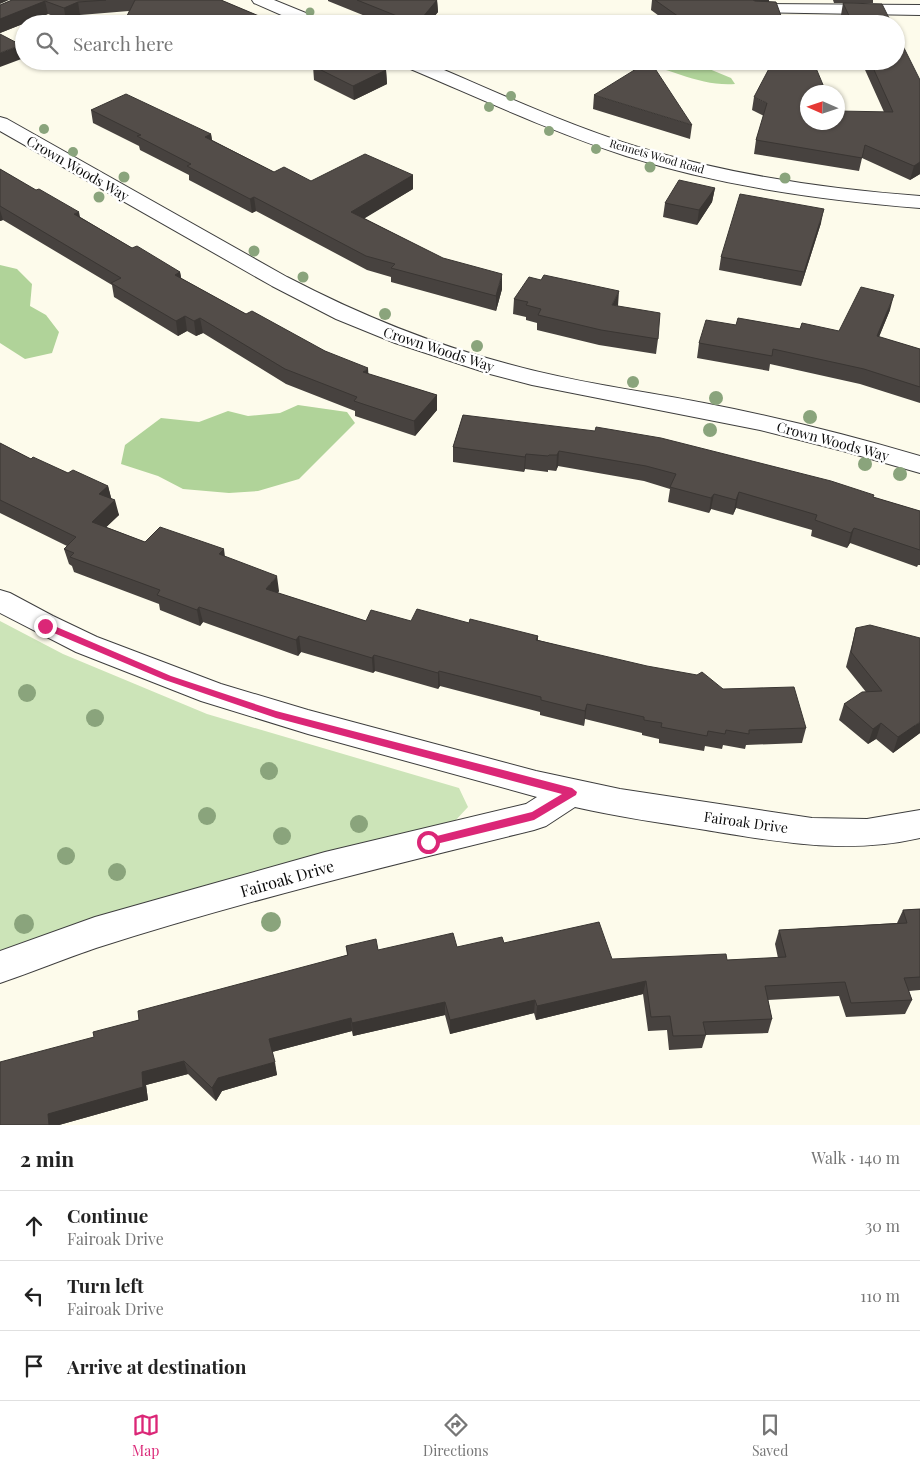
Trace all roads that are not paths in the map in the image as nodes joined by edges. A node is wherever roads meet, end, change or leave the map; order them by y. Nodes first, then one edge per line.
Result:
1 (260, 0) edge
2 (918, 0) edge
3 (920, 4) edge
4 (759, 10) edge
5 (920, 10) edge
6 (296, 15) edge
7 (429, 70) edge
8 (0, 123) edge
9 (920, 202) edge
10 (920, 465) edge
11 (0, 600) edge
12 (572, 792) junction
13 (920, 824) edge
14 (0, 967) edge

1 - 6 street
2 - 3 street
4 - 5 street
7 - 9 street, Rennets Wood Road
8 - 10 street, Crown Woods Way
11 - 12 street, Fairoak Drive
12 - 13 street, Fairoak Drive
12 - 14 street, Fairoak Drive

